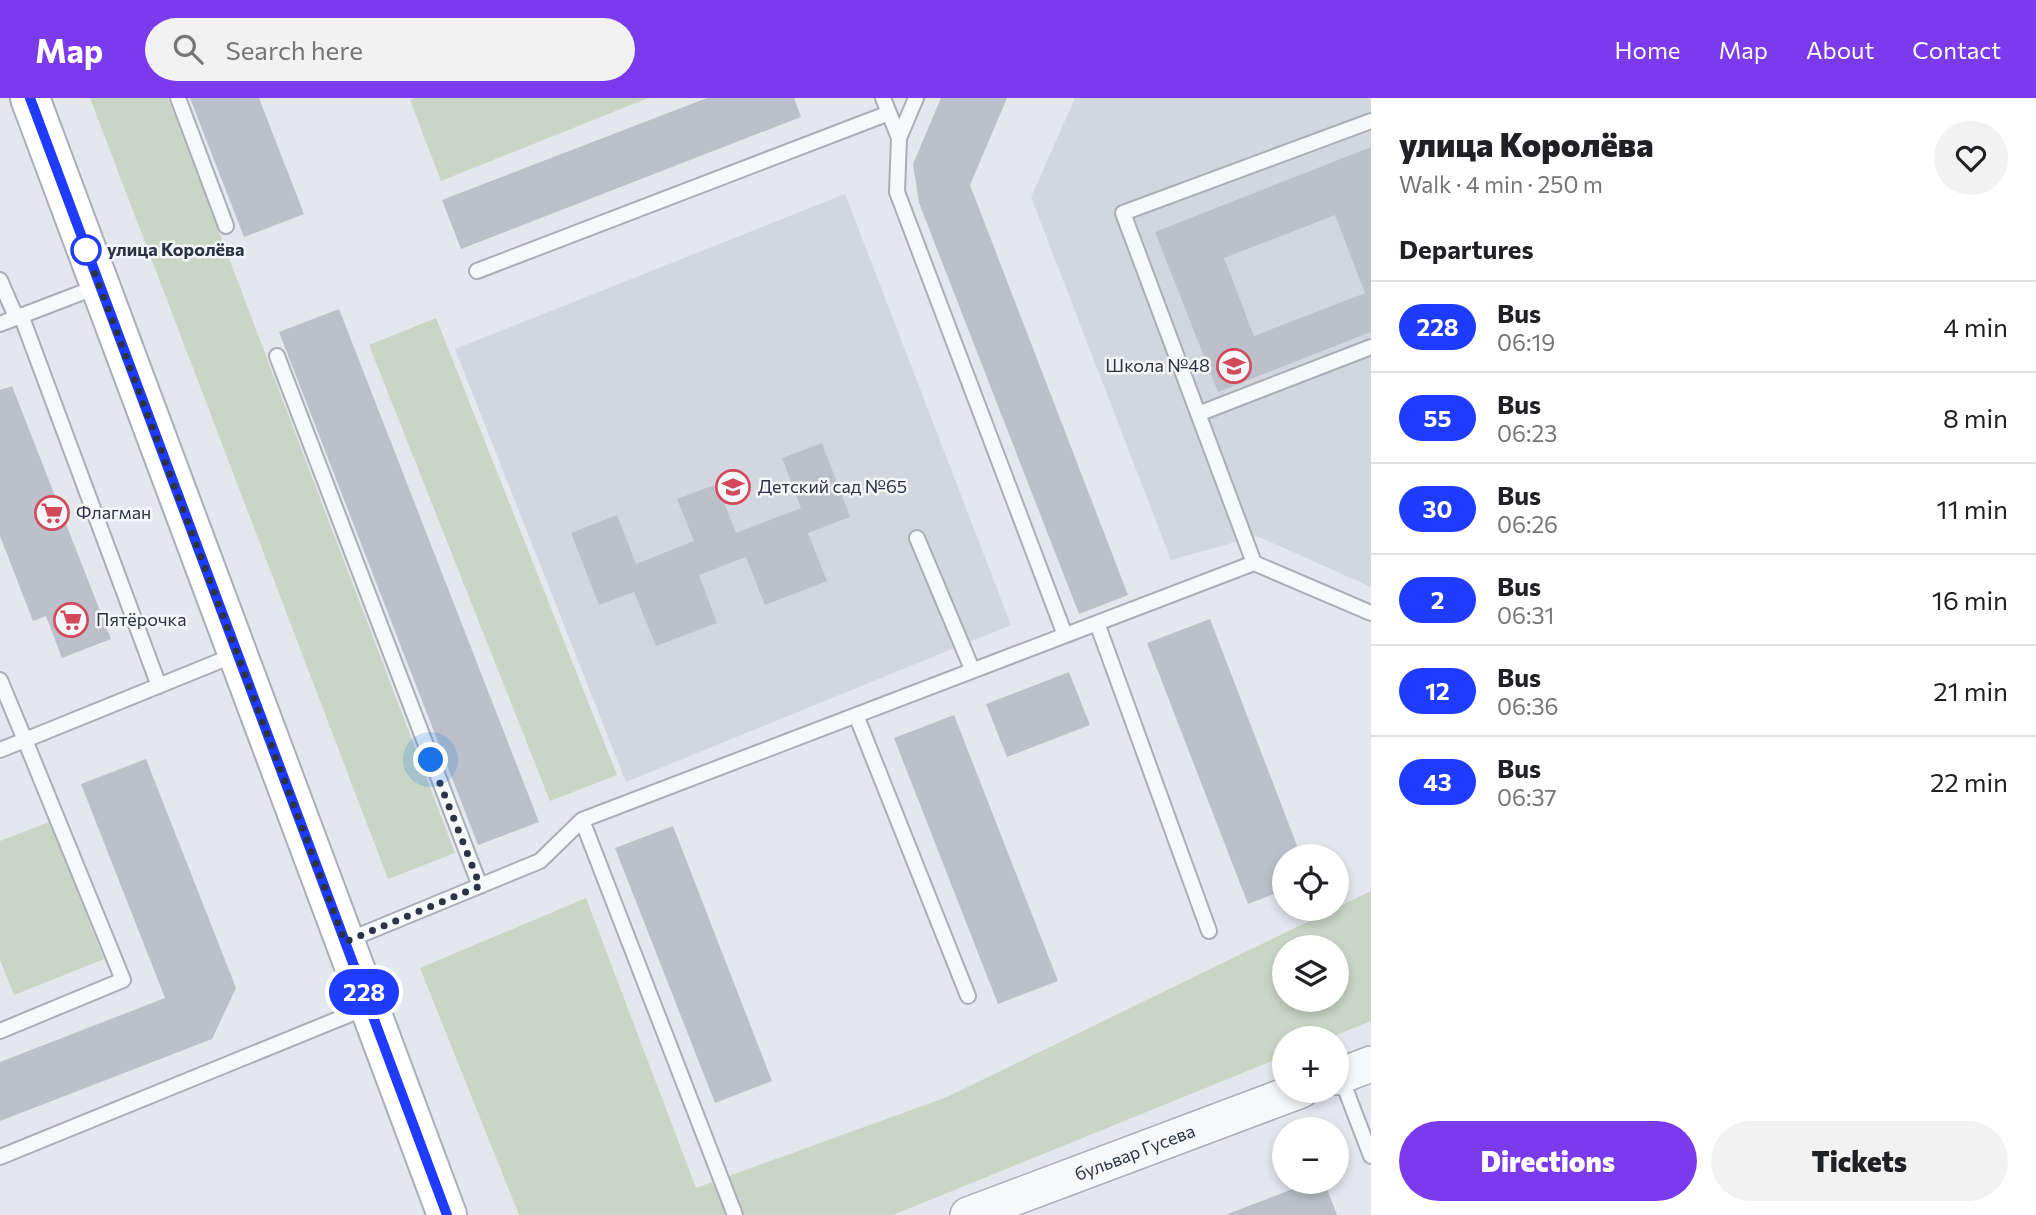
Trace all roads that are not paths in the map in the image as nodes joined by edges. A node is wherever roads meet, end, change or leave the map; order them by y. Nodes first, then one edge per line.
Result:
1 (30, 98) edge
2 (178, 98) edge
3 (883, 98) edge
4 (916, 98) edge
5 (889, 113) junction
6 (1371, 121) edge
7 (898, 138) junction
8 (226, 226) dead end
9 (478, 271) dead end
10 (0, 280) edge
11 (100, 286) junction
12 (19, 316) junction
13 (0, 324) edge
14 (1371, 347) edge
15 (277, 356) dead end
16 (1198, 414) junction
17 (918, 538) dead end
18 (1254, 563) junction
19 (1371, 613) edge
20 (1097, 623) junction
21 (1065, 635) junction
22 (237, 654) junction
23 (972, 669) junction
24 (0, 680) edge
25 (159, 686) junction
26 (856, 715) junction
27 (25, 740) junction
28 (0, 750) edge
29 (582, 820) junction
30 (480, 886) junction
31 (1209, 931) dead end
32 (345, 942) junction
33 (968, 996) dead end
34 (369, 1007) junction
35 (0, 1031) edge
36 (1349, 1072) edge
37 (1272, 1101) edge
38 (1371, 1156) edge
39 (0, 1157) edge
40 (447, 1215) edge
41 (735, 1215) edge
42 (968, 1215) edge

1 - 11 main road
2 - 8 lane
3 - 5 lane
4 - 7 lane
5 - 7 lane
5 - 9 lane
6 - 16 lane
7 - 21 lane
10 - 12 lane
11 - 12 lane
11 - 22 main road
12 - 13 lane
12 - 25 lane
14 - 16 lane
15 - 30 lane
16 - 18 lane
17 - 23 lane
18 - 19 lane
18 - 20 lane
20 - 21 lane
20 - 31 lane
21 - 23 lane
22 - 25 lane
22 - 32 main road
23 - 26 lane
24 - 27 lane
25 - 27 lane
26 - 29 lane
26 - 33 lane
27 - 28 lane
27 - 35 lane
29 - 30 lane
29 - 41 lane
30 - 32 lane
32 - 34 main road
34 - 39 lane
34 - 40 main road
36 - 38 lane
37 - 42 street, бульвар Гусева

